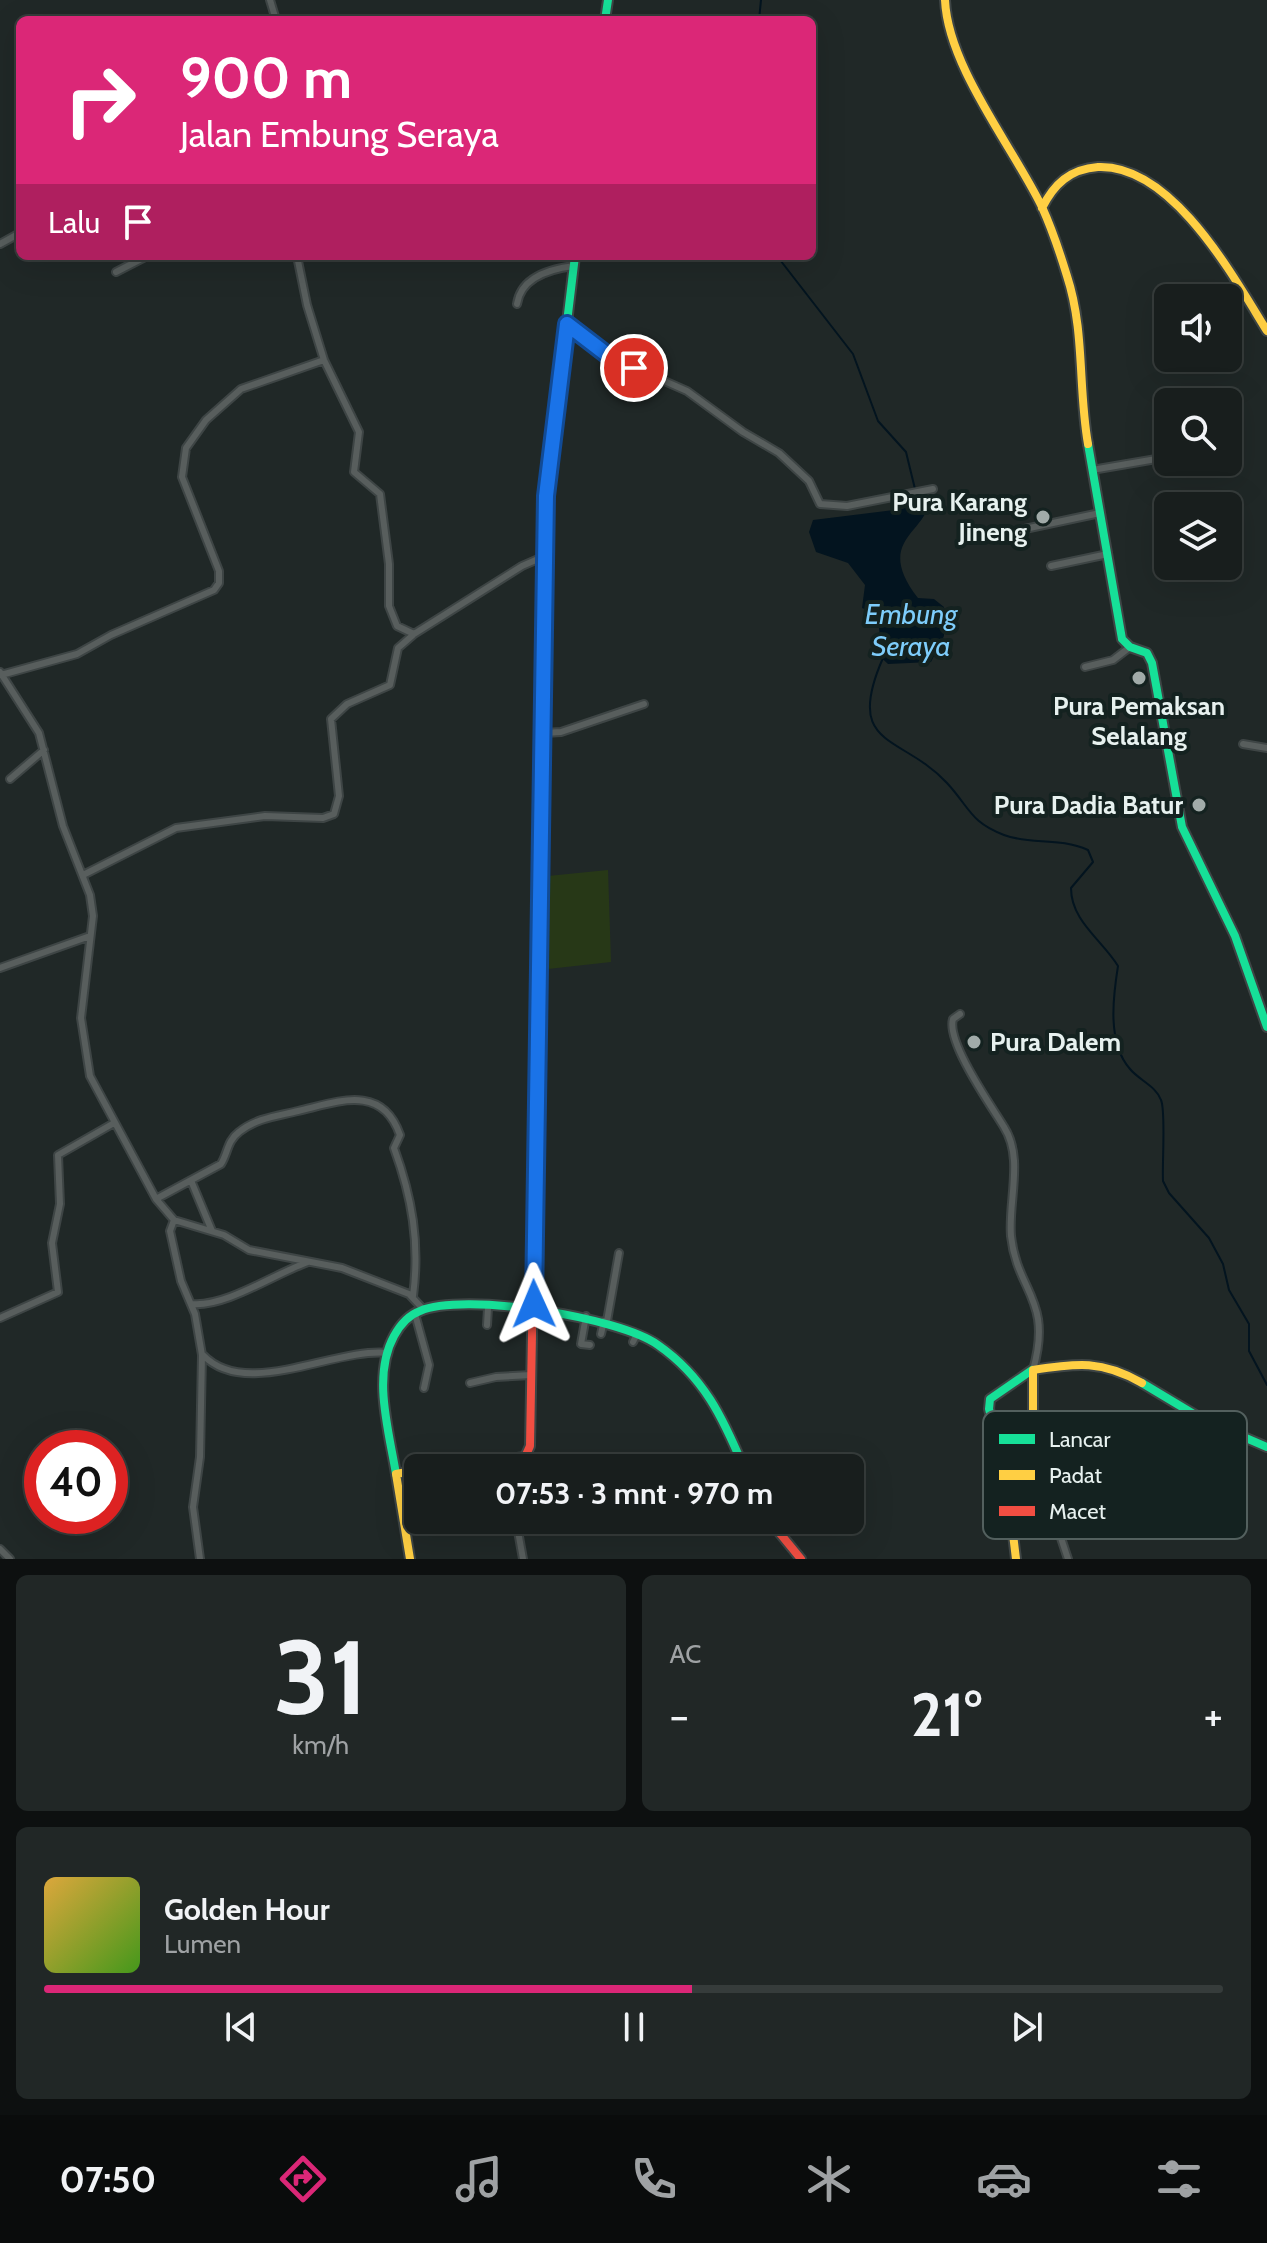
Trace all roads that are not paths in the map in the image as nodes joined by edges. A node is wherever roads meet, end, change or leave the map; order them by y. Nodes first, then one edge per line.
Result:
1 (945, 0) edge
2 (1029, 183) junction
3 (1052, 188) junction
4 (1042, 208) junction
5 (139, 260) edge
6 (298, 260) edge
7 (575, 260) edge
8 (574, 266) junction
9 (116, 272) dead end
10 (517, 304) dead end
11 (567, 324) junction
12 (1267, 331) edge
13 (324, 360) junction
14 (1154, 459) edge
15 (1092, 470) junction
16 (933, 489) dead end
17 (1100, 513) junction
18 (1020, 530) dead end
19 (1108, 554) junction
20 (545, 556) junction
21 (1051, 566) dead end
22 (414, 634) junction
23 (1130, 647) junction
24 (1085, 667) dead end
25 (1, 673) edge
26 (644, 704) dead end
27 (544, 733) junction
28 (1243, 744) dead end
29 (1267, 748) edge
30 (44, 750) junction
31 (10, 779) dead end
32 (85, 874) junction
33 (90, 936) junction
34 (0, 958) edge
35 (4, 967) edge
36 (960, 1014) dead end
37 (1267, 1027) edge
38 (114, 1123) junction
39 (192, 1183) junction
40 (156, 1199) junction
41 (174, 1220) junction
42 (212, 1231) junction
43 (619, 1253) dead end
44 (312, 1261) junction
45 (413, 1296) junction
46 (192, 1304) junction
47 (488, 1308) junction
48 (534, 1311) junction
49 (419, 1312) junction
50 (586, 1316) junction
51 (0, 1318) edge
52 (606, 1321) junction
53 (487, 1325) dead end
54 (601, 1334) dead end
55 (590, 1345) dead end
56 (388, 1353) junction
57 (202, 1355) junction
58 (1033, 1370) junction
59 (531, 1375) junction
60 (470, 1383) dead end
61 (424, 1388) dead end
62 (990, 1411) edge
63 (1033, 1411) edge
64 (1189, 1411) edge
65 (1247, 1438) edge
66 (1267, 1447) edge
67 (528, 1454) edge
68 (739, 1454) edge
69 (404, 1473) edge
70 (396, 1474) junction
71 (519, 1534) edge
72 (780, 1534) edge
73 (1014, 1539) edge
74 (1061, 1539) edge
75 (0, 1549) edge
76 (10, 1559) edge
77 (200, 1559) edge
78 (410, 1559) edge
79 (523, 1559) edge
80 (801, 1559) edge
81 (1016, 1559) edge
82 (1068, 1559) edge

1 - 2 street
2 - 3 street
2 - 4 street
3 - 4 street
3 - 12 street
4 - 15 street
5 - 9 street
6 - 13 street
7 - 8 street
8 - 10 street
8 - 11 street
11 - 16 street
11 - 20 street
13 - 22 street
13 - 25 street
14 - 15 street
15 - 17 street
17 - 18 street
17 - 19 street
19 - 21 street
19 - 23 street
20 - 22 street
20 - 27 street
22 - 32 street
23 - 24 street
23 - 37 street
25 - 30 street
26 - 27 street
27 - 48 street
28 - 29 street
30 - 31 street
30 - 32 street
32 - 33 street
33 - 35 street
33 - 38 street
34 - 35 street
36 - 58 street
38 - 40 street
38 - 51 street
39 - 40 street
39 - 42 street
39 - 45 street
40 - 41 street
41 - 42 street
41 - 46 street
42 - 44 street
43 - 52 street
44 - 45 street
44 - 46 street
45 - 49 street
46 - 57 street
47 - 48 street
47 - 49 street
47 - 53 street
48 - 50 street
48 - 59 street
49 - 56 street
49 - 61 street
50 - 52 street
50 - 55 street
52 - 54 street
52 - 68 street
56 - 57 street
56 - 70 street
57 - 77 street
58 - 62 street
58 - 63 street
58 - 64 street
59 - 60 street
59 - 67 street
65 - 66 street
69 - 70 street
70 - 78 street
71 - 79 street
72 - 80 street
73 - 81 street
74 - 82 street
75 - 76 street

